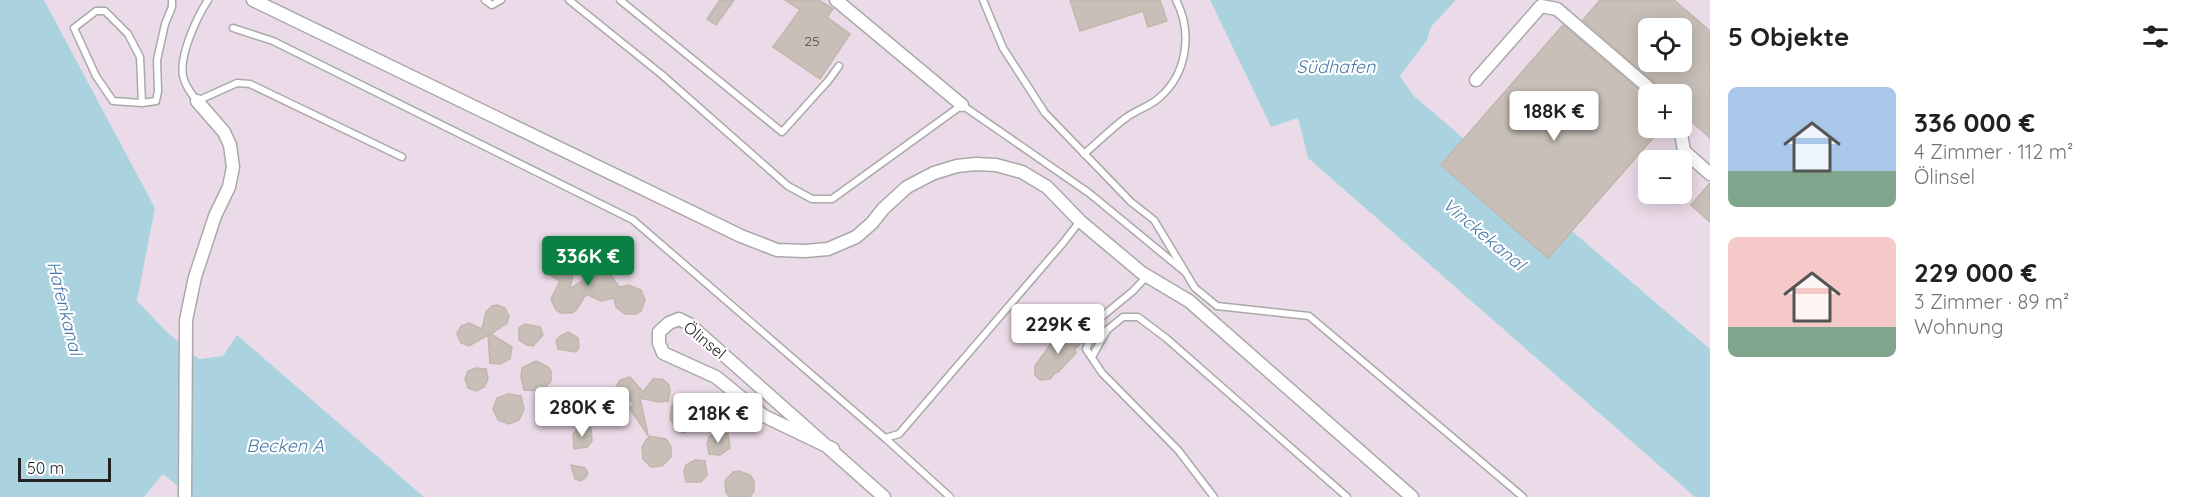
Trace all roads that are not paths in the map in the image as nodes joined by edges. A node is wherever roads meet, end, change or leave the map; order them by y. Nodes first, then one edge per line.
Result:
1 (172, 0) edge
2 (208, 0) edge
3 (253, 0) edge
4 (485, 0) edge
5 (501, 0) edge
6 (569, 0) edge
7 (620, 0) edge
8 (836, 0) edge
9 (983, 0) edge
10 (1176, 0) edge
11 (233, 28) dead end
12 (839, 66) dead end
13 (1476, 80) dead end
14 (1644, 84) edge
15 (197, 101) junction
16 (142, 103) junction
17 (962, 105) junction
18 (1682, 138) edge
19 (1084, 154) junction
20 (402, 157) dead end
21 (1710, 174) edge
22 (1080, 221) junction
23 (1185, 272) junction
24 (1146, 276) junction
25 (1092, 357) junction
26 (885, 438) junction
27 (833, 449) junction
28 (185, 497) edge
29 (884, 497) edge
30 (950, 497) edge
31 (1214, 497) edge
32 (1347, 497) edge
33 (1412, 497) edge
34 (1523, 497) edge

1 - 16 lane
2 - 15 lane
3 - 22 street
4 - 5 lane
6 - 17 lane
7 - 12 lane
8 - 17 street
9 - 19 lane
10 - 19 lane
11 - 26 lane
13 - 14 street
15 - 20 lane
15 - 28 street
16 - 16 lane
17 - 23 lane
18 - 21 street
19 - 23 lane
22 - 24 street
22 - 26 lane
23 - 34 lane
24 - 25 lane
24 - 33 street
25 - 31 lane
25 - 32 lane
26 - 30 lane
27 - 27 street, Ölinsel
27 - 29 street, Ölinsel

